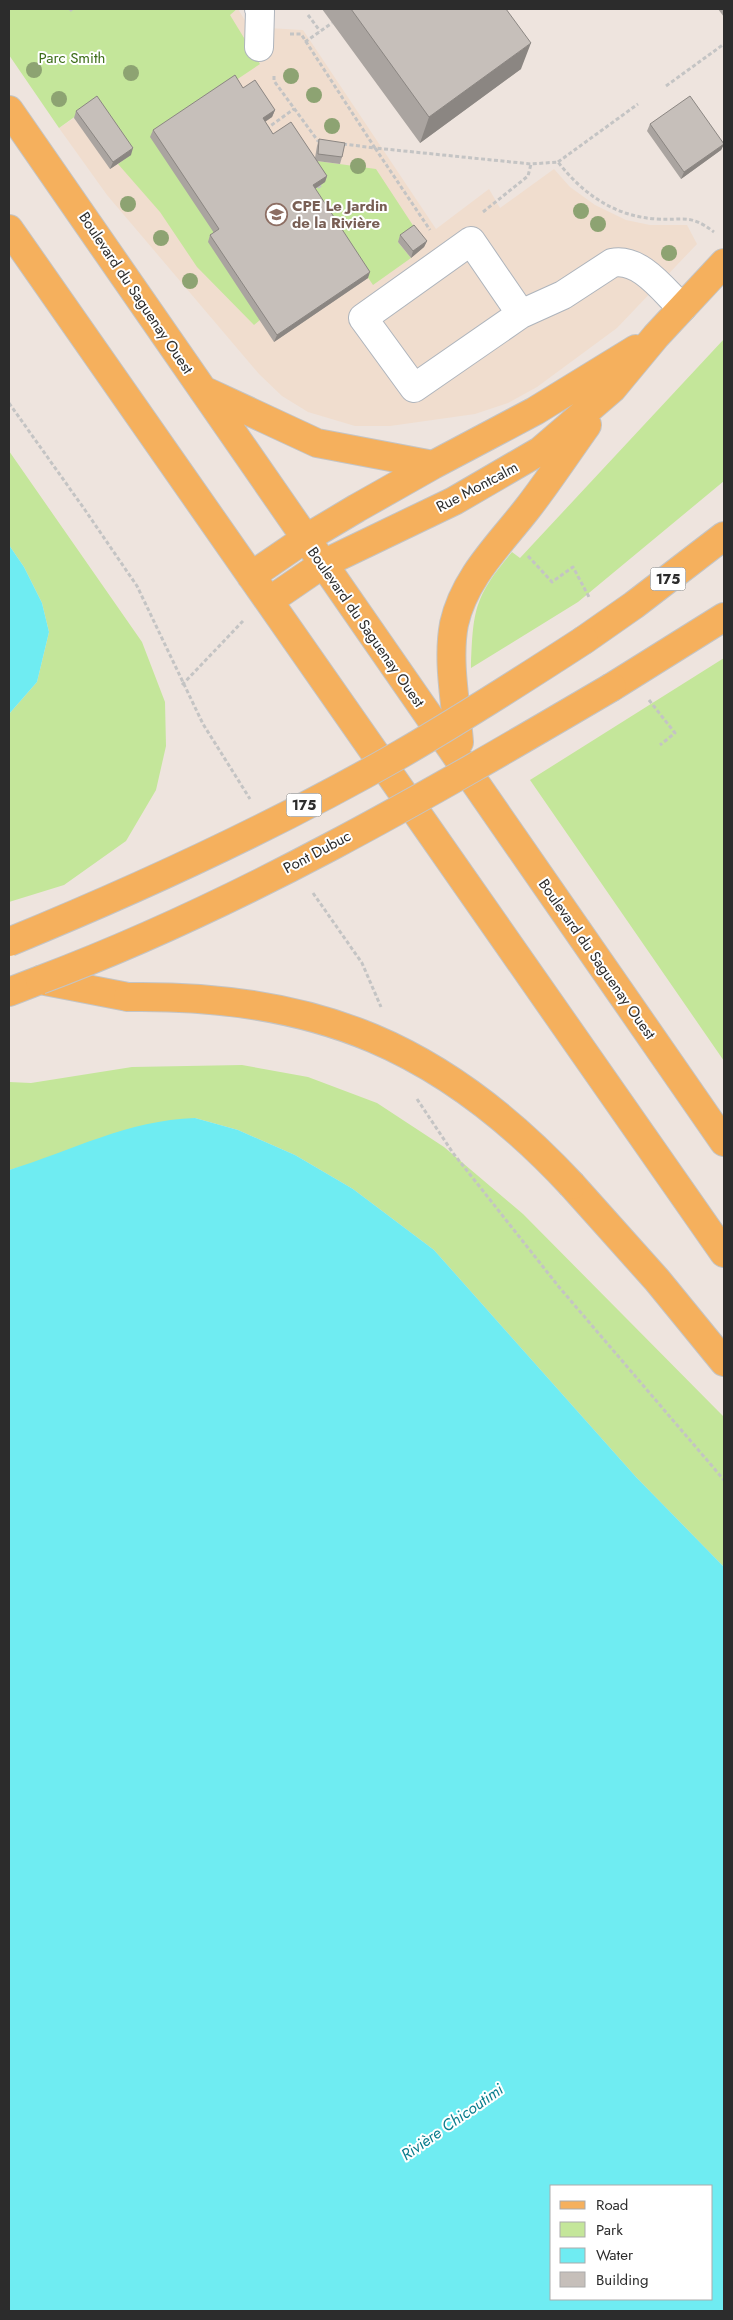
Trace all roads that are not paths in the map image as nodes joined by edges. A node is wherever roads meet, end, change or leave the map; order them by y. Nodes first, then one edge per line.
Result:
1 (260, 10) edge
2 (258, 47) dead end
3 (9, 110) edge
4 (9, 229) edge
5 (724, 264) edge
6 (682, 308) junction
7 (521, 314) junction
8 (656, 336) junction
9 (202, 389) junction
10 (612, 390) junction
11 (433, 465) junction
12 (724, 536) edge
13 (305, 539) junction
14 (323, 564) junction
15 (252, 576) junction
16 (269, 601) junction
17 (724, 617) edge
18 (460, 763) junction
19 (9, 942) edge
20 (40, 980) junction
21 (9, 992) edge
22 (724, 1142) edge
23 (724, 1253) edge
24 (724, 1362) edge

1 - 2 lane
3 - 9 main road, Boulevard du Saguenay Ouest
4 - 15 main road
5 - 6 main road, Rue Montcalm
6 - 7 lane
6 - 8 main road, Rue Montcalm
7 - 7 lane
8 - 10 main road, Rue Montcalm
8 - 11 main road, Rue Montcalm
9 - 11 main road
9 - 13 main road, Boulevard du Saguenay Ouest
10 - 14 main road, Rue Montcalm
10 - 18 main road
11 - 13 main road, Rue Montcalm
12 - 19 main road, 175, bridge
13 - 14 main road, Boulevard du Saguenay Ouest
13 - 15 main road, Rue Montcalm
14 - 16 main road, Rue Montcalm
14 - 18 main road, Boulevard du Saguenay Ouest
15 - 16 main road
16 - 23 main road
17 - 20 main road, Pont Dubuc, bridge
18 - 22 main road, Boulevard du Saguenay Ouest
20 - 21 main road, Pont Dubuc
20 - 24 main road, bridge

